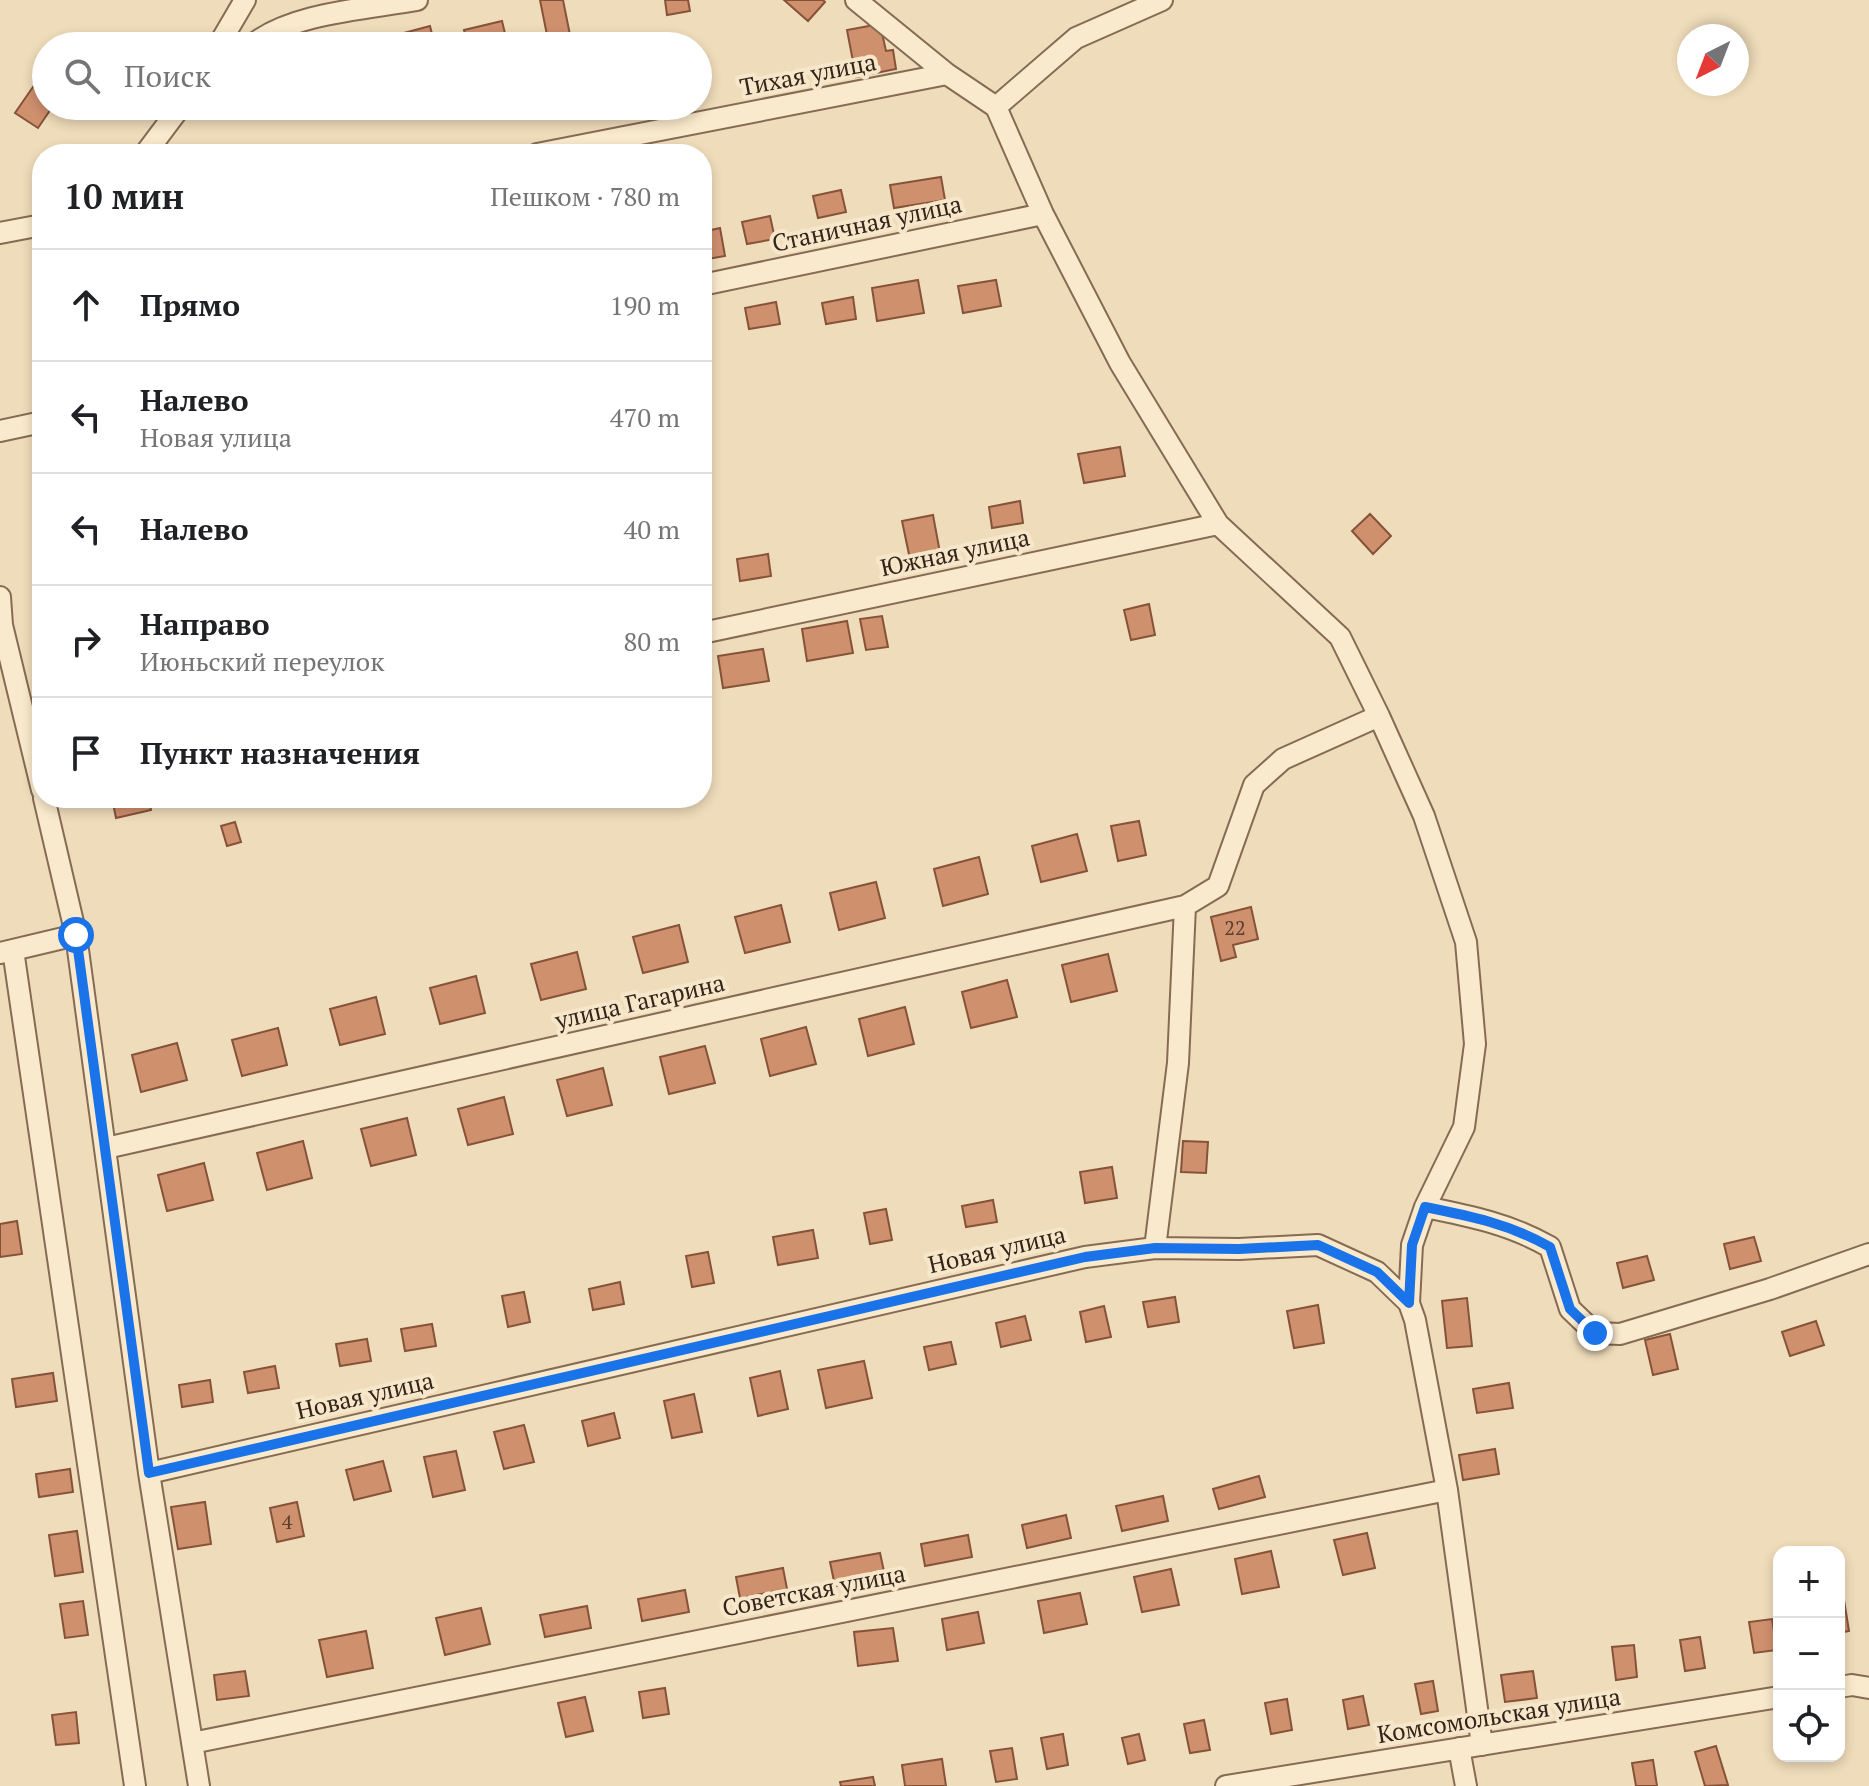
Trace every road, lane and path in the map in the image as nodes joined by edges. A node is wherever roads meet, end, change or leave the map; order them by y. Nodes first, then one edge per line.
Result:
1 (245, 0) edge
2 (417, 0) edge
3 (856, 0) edge
4 (1162, 0) edge
5 (226, 32) edge
6 (268, 32) edge
7 (947, 74) junction
8 (996, 107) junction
9 (170, 120) edge
10 (711, 120) edge
11 (712, 120) edge
12 (152, 144) edge
13 (588, 144) edge
14 (1043, 214) junction
15 (32, 227) edge
16 (0, 233) edge
17 (712, 283) edge
18 (32, 424) edge
19 (0, 431) edge
20 (1218, 524) junction
21 (0, 597) edge
22 (712, 631) edge
23 (1379, 716) junction
24 (32, 739) edge
25 (46, 808) edge
26 (1185, 906) junction
27 (76, 935) junction
28 (6, 951) edge
29 (106, 1148) junction
30 (1425, 1207) junction
31 (1155, 1248) junction
32 (1869, 1254) edge
33 (1409, 1303) junction
34 (149, 1473) junction
35 (1447, 1490) junction
36 (1845, 1686) edge
37 (1869, 1688) edge
38 (1773, 1698) edge
39 (192, 1743) junction
40 (1482, 1745) junction
41 (1459, 1748) junction
42 (135, 1786) edge
43 (199, 1786) edge
44 (1226, 1786) edge
45 (1466, 1786) edge

1 - 5 street
2 - 6 street
3 - 7 street
4 - 8 street
7 - 8 street
7 - 11 street, Тихая улица
8 - 14 street
9 - 12 street
10 - 13 street, Тихая улица
14 - 17 street, Станичная улица
14 - 20 street
15 - 16 street
18 - 19 street
20 - 22 street, Южная улица
20 - 23 street
21 - 24 street
23 - 26 street, улица Гагарина
23 - 30 street
25 - 27 street
26 - 29 street, улица Гагарина
26 - 31 street
27 - 28 street
27 - 29 street
28 - 42 street
29 - 34 street
30 - 32 street
30 - 33 street
31 - 33 street, Новая улица
31 - 34 street, Новая улица
33 - 35 street
34 - 39 street
35 - 39 street, Советская улица
35 - 40 street
36 - 37 street
38 - 40 street, Комсомольская улица
39 - 43 street
40 - 41 street, Комсомольская улица
41 - 44 street, Комсомольская улица
41 - 45 street

